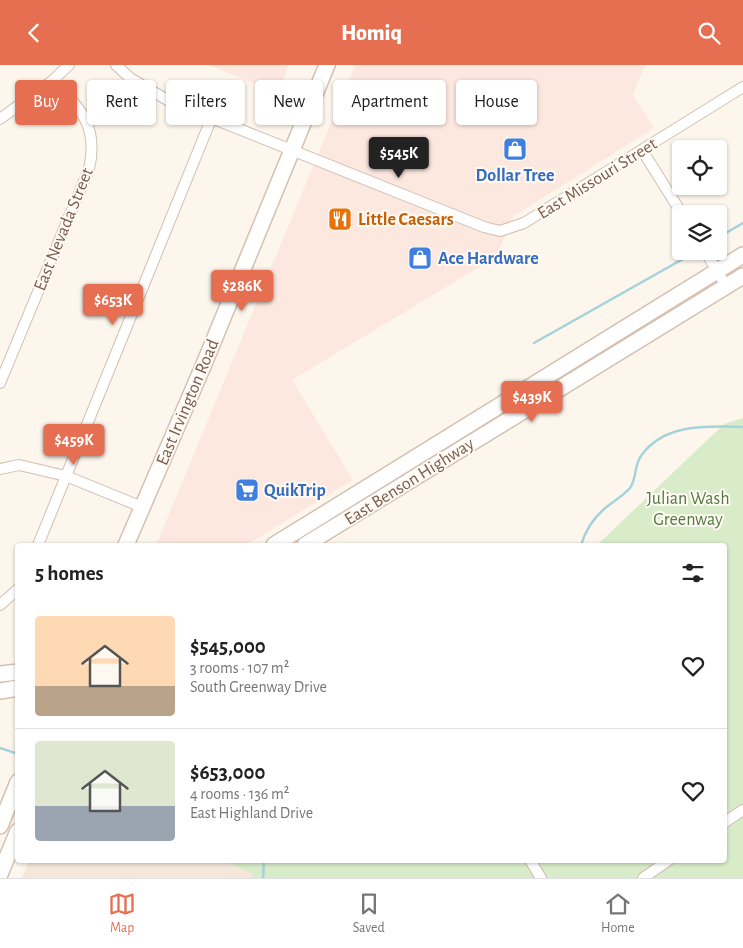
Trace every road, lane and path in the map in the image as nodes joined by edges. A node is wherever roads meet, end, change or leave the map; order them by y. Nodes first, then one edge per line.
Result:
1 (69, 65) edge
2 (116, 65) edge
3 (327, 65) edge
4 (54, 80) edge
5 (743, 87) edge
6 (166, 99) edge
7 (77, 106) edge
8 (15, 108) edge
9 (0, 119) edge
10 (209, 125) edge
11 (232, 125) edge
12 (293, 149) junction
13 (642, 150) junction
14 (676, 205) edge
15 (743, 255) edge
16 (711, 260) edge
17 (717, 270) junction
18 (743, 276) edge
19 (726, 286) junction
20 (0, 383) edge
21 (468, 424) junction
22 (478, 439) junction
23 (0, 469) edge
24 (66, 475) junction
25 (142, 507) junction
26 (291, 540) edge
27 (39, 543) edge
28 (127, 543) edge
29 (308, 543) edge
30 (15, 592) edge
31 (0, 605) edge
32 (15, 672) edge
33 (0, 674) edge
34 (15, 789) edge
35 (743, 810) edge
36 (727, 821) edge
37 (0, 826) edge
38 (15, 838) edge
39 (532, 863) edge
40 (665, 863) edge
41 (0, 874) edge
42 (541, 878) edge
43 (643, 878) edge

1 - 4 street
2 - 6 street
3 - 12 main road, East Irvington Road
5 - 13 street, East Missouri Street
7 - 20 street, East Nevada Street
8 - 9 street
10 - 24 street
11 - 12 street
12 - 13 street, East Missouri Street
12 - 25 main road, East Irvington Road
13 - 14 street
15 - 17 main road, East Benson Highway
16 - 17 street
17 - 19 street
17 - 21 main road, East Benson Highway
18 - 19 main road, East Benson Highway
19 - 22 main road, East Benson Highway
21 - 22 main road
21 - 26 main road, East Benson Highway
22 - 29 main road, East Benson Highway
23 - 24 street
24 - 25 street
24 - 27 street
25 - 28 main road, East Irvington Road
30 - 31 street
32 - 33 main road
34 - 37 main road
35 - 36 street
38 - 41 main road
39 - 42 street
40 - 43 street

